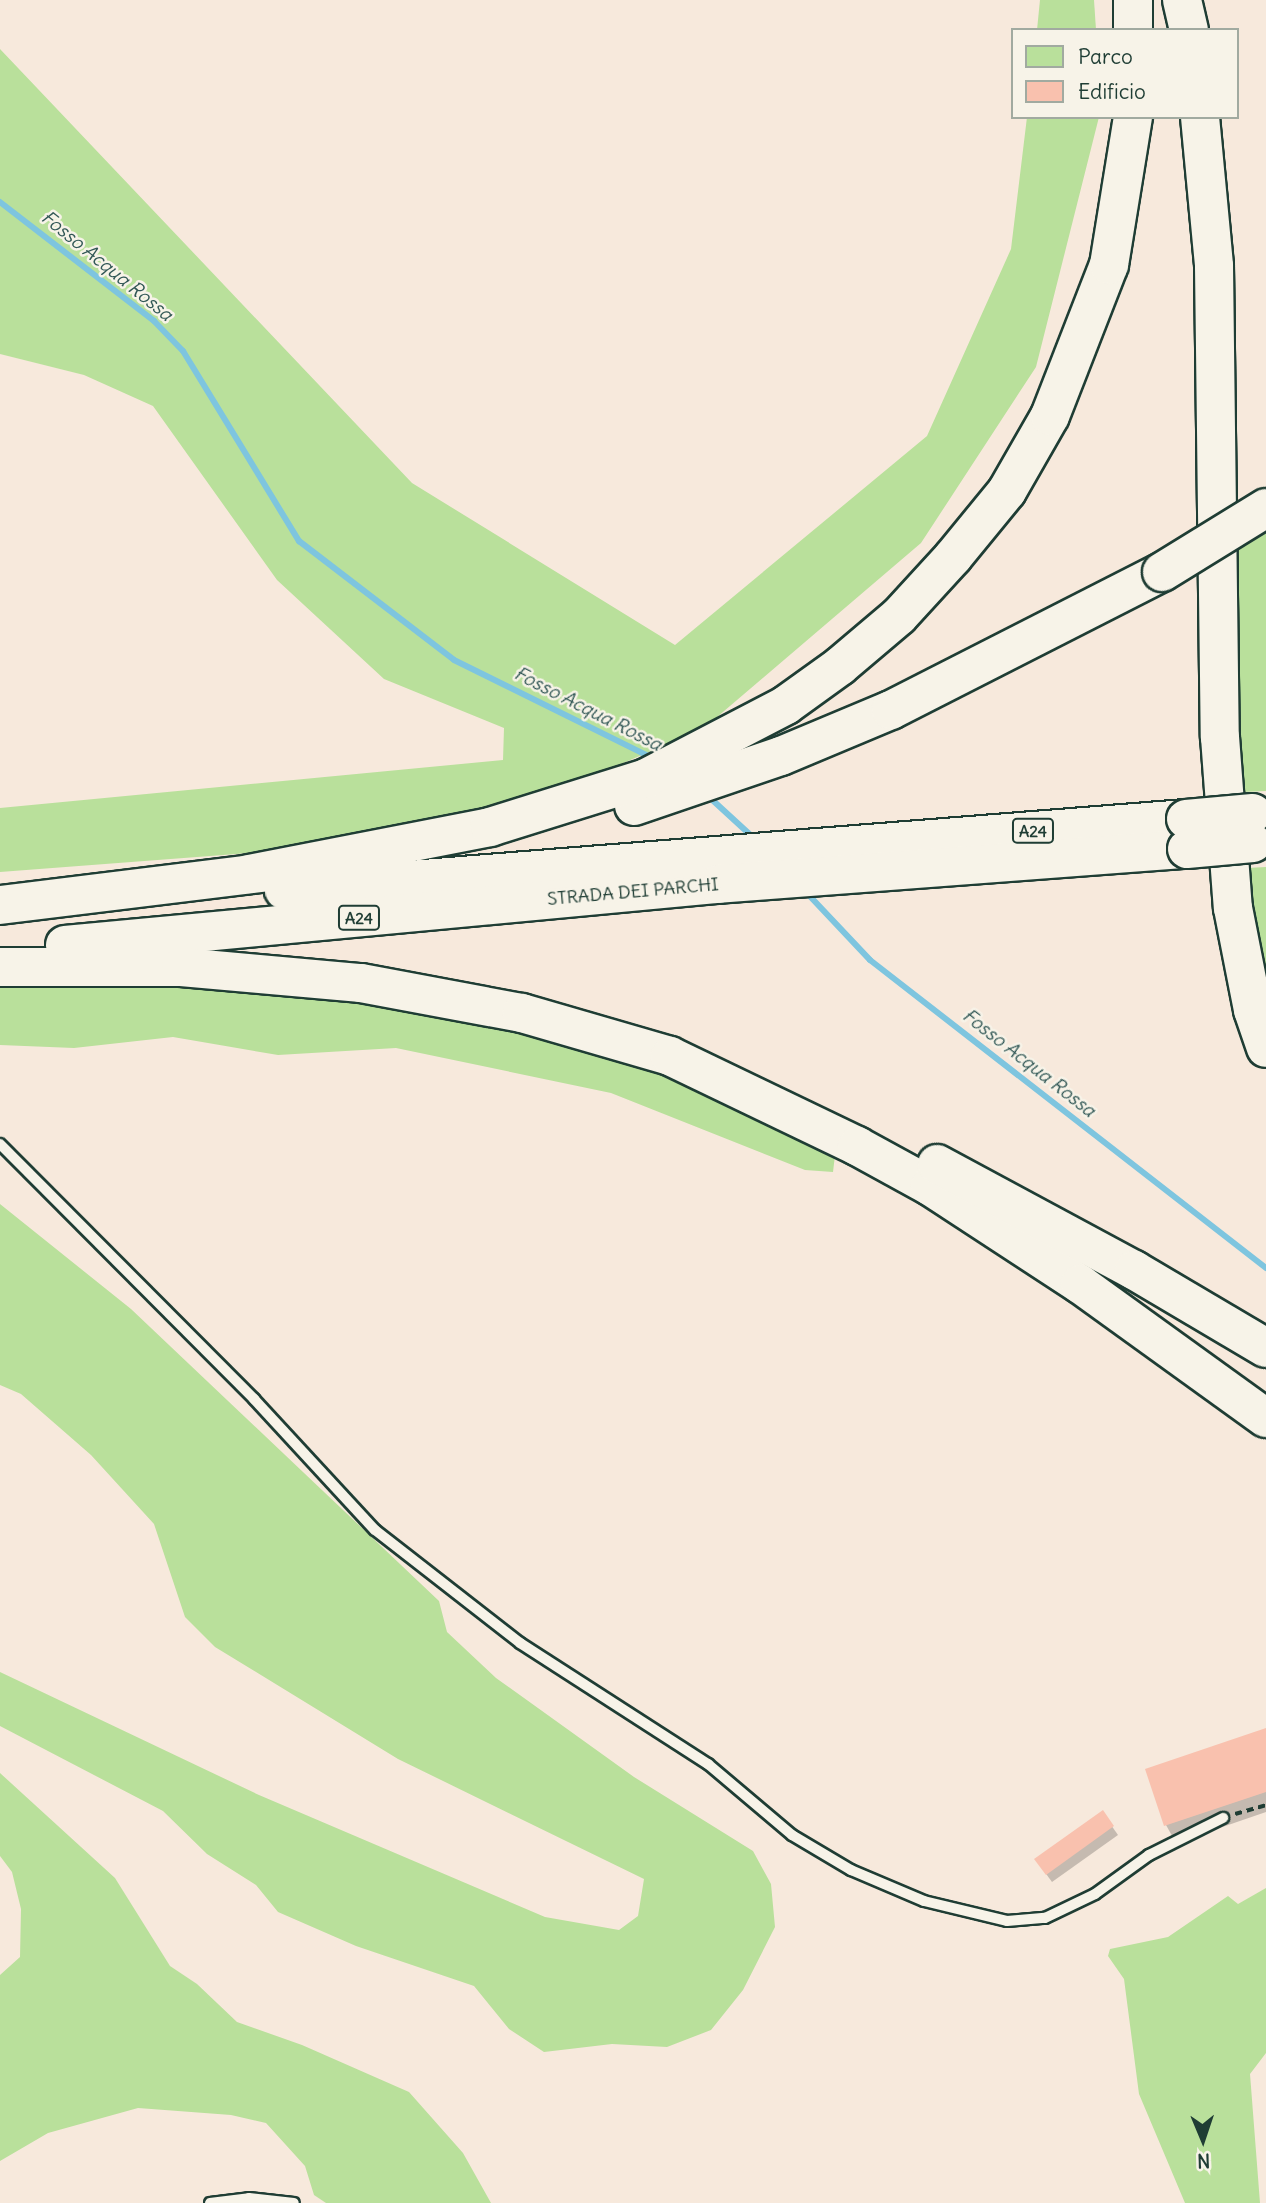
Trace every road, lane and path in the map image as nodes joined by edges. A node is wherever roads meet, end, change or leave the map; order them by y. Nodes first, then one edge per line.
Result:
1 (1133, 0) edge
2 (1182, 0) edge
3 (1133, 28) edge
4 (1189, 28) edge
5 (1133, 119) edge
6 (1200, 119) edge
7 (1266, 509) edge
8 (653, 788) junction
9 (1259, 827) edge
10 (716, 871) junction
11 (0, 905) edge
12 (0, 911) edge
13 (0, 951) edge
14 (0, 967) edge
15 (1266, 1048) edge
16 (670, 1056) junction
17 (0, 1144) edge
18 (1266, 1348) edge
19 (1266, 1418) edge
20 (1266, 1805) edge
21 (1223, 1818) joint
22 (209, 2203) edge
23 (294, 2203) edge

1 - 3 highway
2 - 4 highway
5 - 8 highway
6 - 15 highway
7 - 8 highway, bridge
8 - 11 highway
9 - 10 highway, STRADA DEI PARCHI / A24, bridge
10 - 12 highway, STRADA DEI PARCHI / A24
10 - 13 highway, STRADA DEI PARCHI / A24
14 - 16 highway
16 - 18 highway
16 - 19 highway
17 - 21 lane
20 - 21 path
22 - 23 lane

